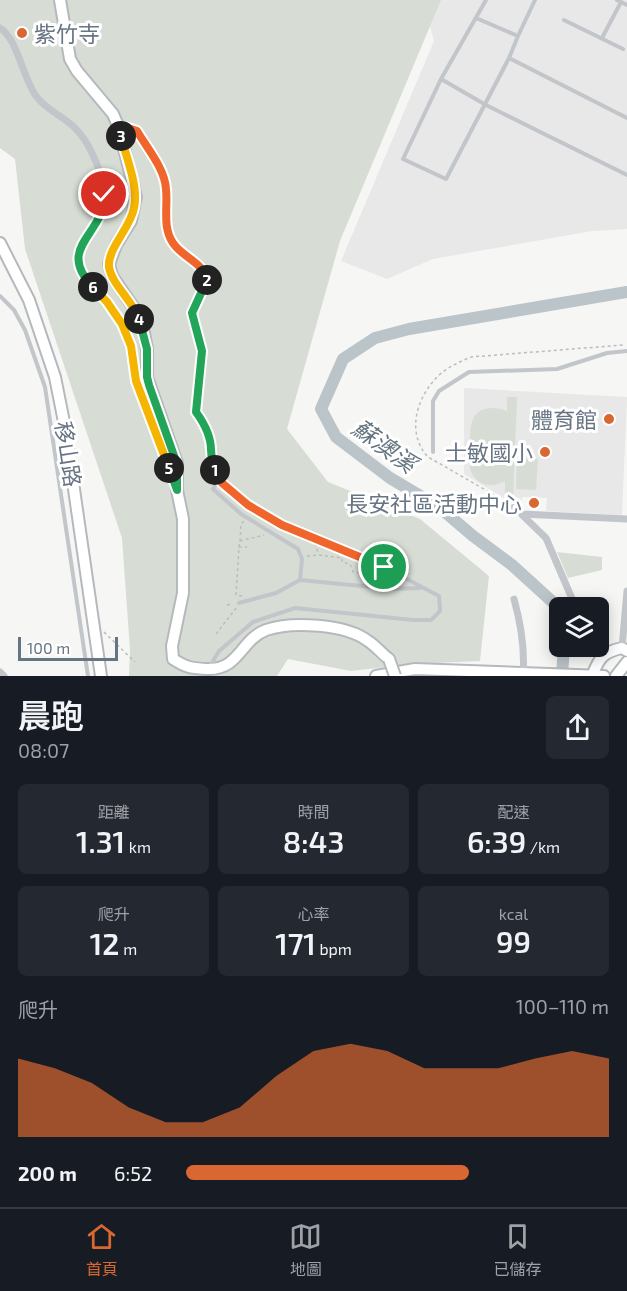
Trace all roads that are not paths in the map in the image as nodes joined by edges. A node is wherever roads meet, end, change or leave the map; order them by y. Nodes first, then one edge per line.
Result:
1 (60, 0) edge
2 (486, 0) edge
3 (535, 0) edge
4 (619, 1) edge
5 (627, 5) edge
6 (476, 18) junction
7 (564, 20) dead end
8 (0, 28) edge
9 (518, 36) junction
10 (602, 38) junction
11 (624, 49) dead end
12 (509, 58) junction
13 (441, 79) junction
14 (486, 105) junction
15 (627, 118) edge
16 (119, 128) junction
17 (627, 175) edge
18 (0, 243) edge
19 (0, 296) edge
20 (627, 351) edge
21 (433, 452) dead end
22 (222, 483) junction
23 (177, 490) junction
24 (514, 507) road end
25 (521, 514) junction
26 (627, 519) edge
27 (300, 580) junction
28 (422, 588) junction
29 (627, 591) edge
30 (571, 597) edge
31 (514, 599) dead end
32 (239, 603) road end
33 (625, 649) edge
34 (609, 651) edge
35 (602, 657) edge
36 (627, 662) edge
37 (208, 669) junction
38 (0, 672) edge
39 (523, 675) edge
40 (4, 676) edge
41 (88, 676) edge
42 (101, 676) edge
43 (376, 676) edge
44 (395, 676) edge
45 (592, 676) edge
46 (604, 676) edge
47 (616, 676) edge

1 - 16 main road
2 - 6 lane
3 - 9 lane
4 - 5 lane
4 - 10 lane
6 - 9 lane
6 - 13 lane
7 - 10 lane
8 - 23 street
9 - 12 lane
10 - 11 lane
12 - 14 lane
12 - 15 lane
13 - 14 lane
13 - 14 lane
14 - 17 lane
16 - 22 lane
16 - 23 main road
18 - 42 main road, 移山路
19 - 41 lane
20 - 21 lane
22 - 27 lane
22 - 28 lane
23 - 37 main road
24 - 25 street
25 - 26 street
25 - 30 street
27 - 28 lane
27 - 32 lane
28 - 37 lane
29 - 33 street
31 - 39 street
33 - 34 main road
35 - 45 main road
36 - 47 main road
37 - 44 main road, bridge
38 - 40 street
39 - 43 main road
39 - 45 main road
45 - 46 main road

